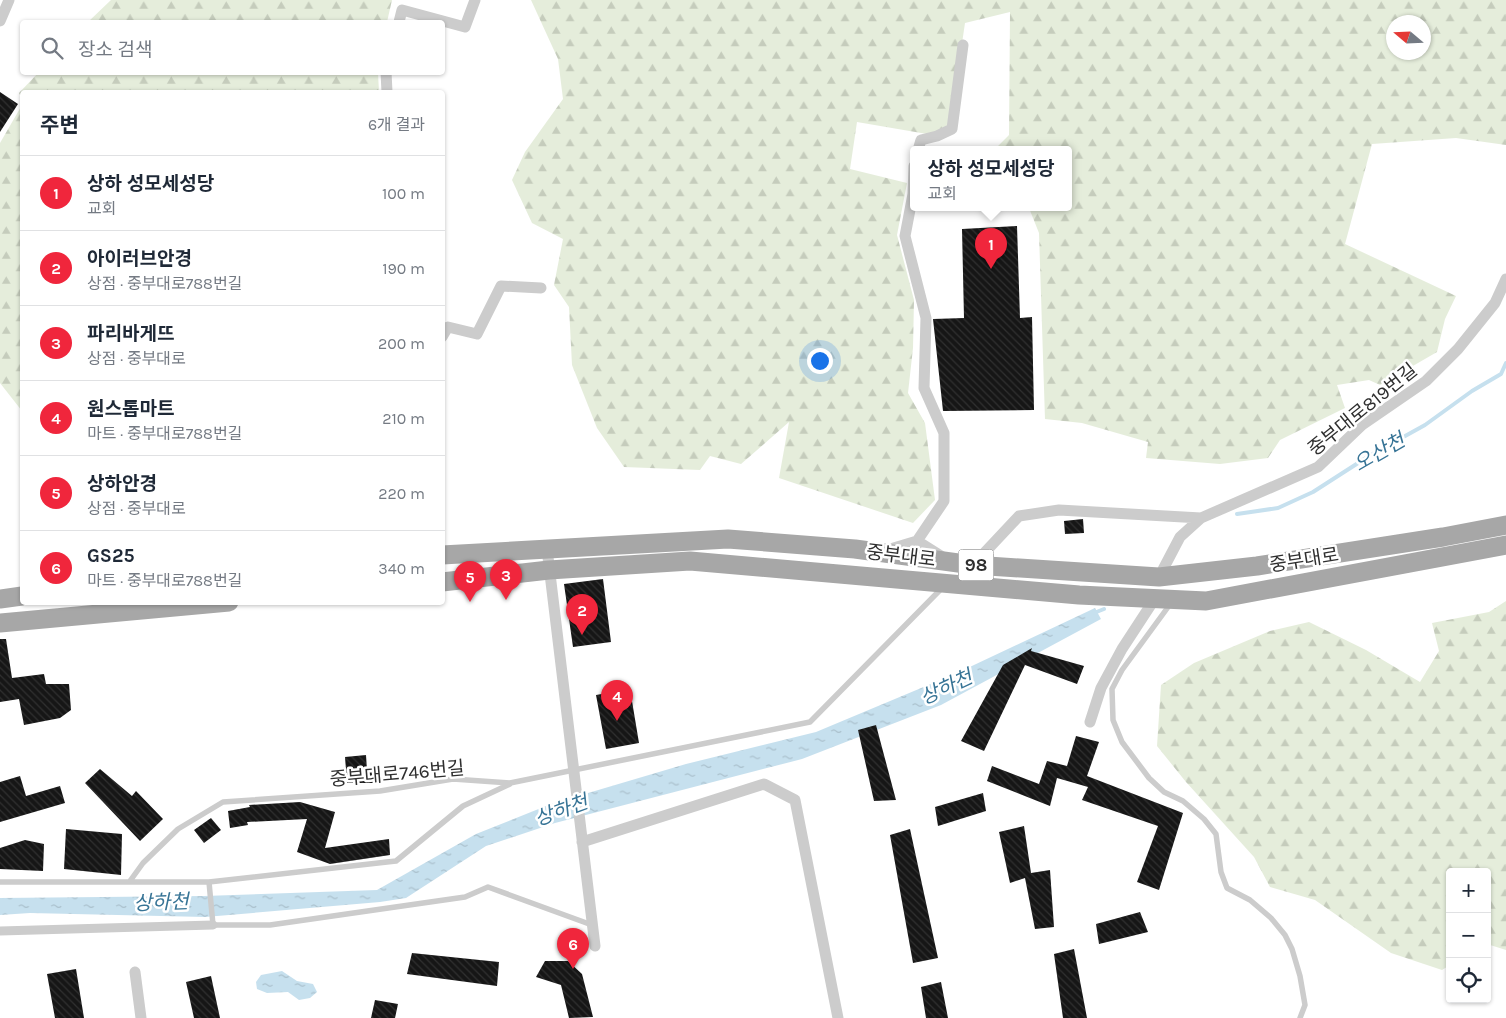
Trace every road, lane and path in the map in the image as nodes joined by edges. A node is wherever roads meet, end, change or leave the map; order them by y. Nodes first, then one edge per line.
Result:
1 (9, 0) edge
2 (475, 0) edge
3 (400, 20) edge
4 (439, 20) edge
5 (0, 21) edge
6 (445, 22) edge
7 (963, 45) dead end
8 (386, 75) edge
9 (387, 90) edge
10 (919, 146) edge
11 (910, 210) edge
12 (1506, 279) edge
13 (542, 288) dead end
14 (445, 332) edge
15 (1201, 518) junction
16 (1506, 525) edge
17 (917, 541) junction
18 (1506, 546) edge
19 (547, 549) junction
20 (880, 553) junction
21 (445, 555) edge
22 (950, 561) junction
23 (974, 564) junction
24 (549, 570) junction
25 (1158, 577) junction
26 (445, 582) edge
27 (947, 583) junction
28 (20, 596) edge
29 (0, 599) edge
30 (1154, 600) junction
31 (1174, 600) junction
32 (196, 605) edge
33 (0, 623) edge
34 (1090, 722) dead end
35 (575, 773) junction
36 (510, 783) junction
37 (582, 842) junction
38 (130, 881) junction
39 (0, 882) edge
40 (209, 882) junction
41 (213, 925) junction
42 (592, 925) junction
43 (0, 931) edge
44 (595, 946) dead end
45 (135, 972) dead end
46 (141, 1018) edge
47 (838, 1018) edge
48 (1300, 1018) edge

1 - 5 street
2 - 6 street
3 - 4 street
7 - 10 street
8 - 9 street
11 - 17 street
12 - 15 street, 중부대로819번길
13 - 14 street
15 - 23 street
15 - 25 street
16 - 25 main road, 중부대로 / 98
17 - 20 street
17 - 22 street
18 - 31 main road, 중부대로 / 98
19 - 20 main road, 중부대로 / 98
19 - 21 main road, 중부대로 / 98
19 - 24 street
20 - 22 main road, 중부대로 / 98
22 - 23 main road, 중부대로 / 98
23 - 25 main road, 중부대로 / 98
24 - 26 main road, 중부대로 / 98
24 - 27 main road, 중부대로 / 98
24 - 35 street
27 - 30 main road, 중부대로 / 98
27 - 35 lane, 중부대로
28 - 29 main road
30 - 31 main road, 중부대로 / 98
30 - 34 street
31 - 48 lane
32 - 33 main road
35 - 36 lane, 중부대로746번길
35 - 37 street
36 - 38 lane, 중부대로746번길
36 - 40 lane
37 - 42 street
37 - 47 street
38 - 39 lane
38 - 40 lane
40 - 41 lane
41 - 42 lane
41 - 43 street
42 - 44 street
45 - 46 street

